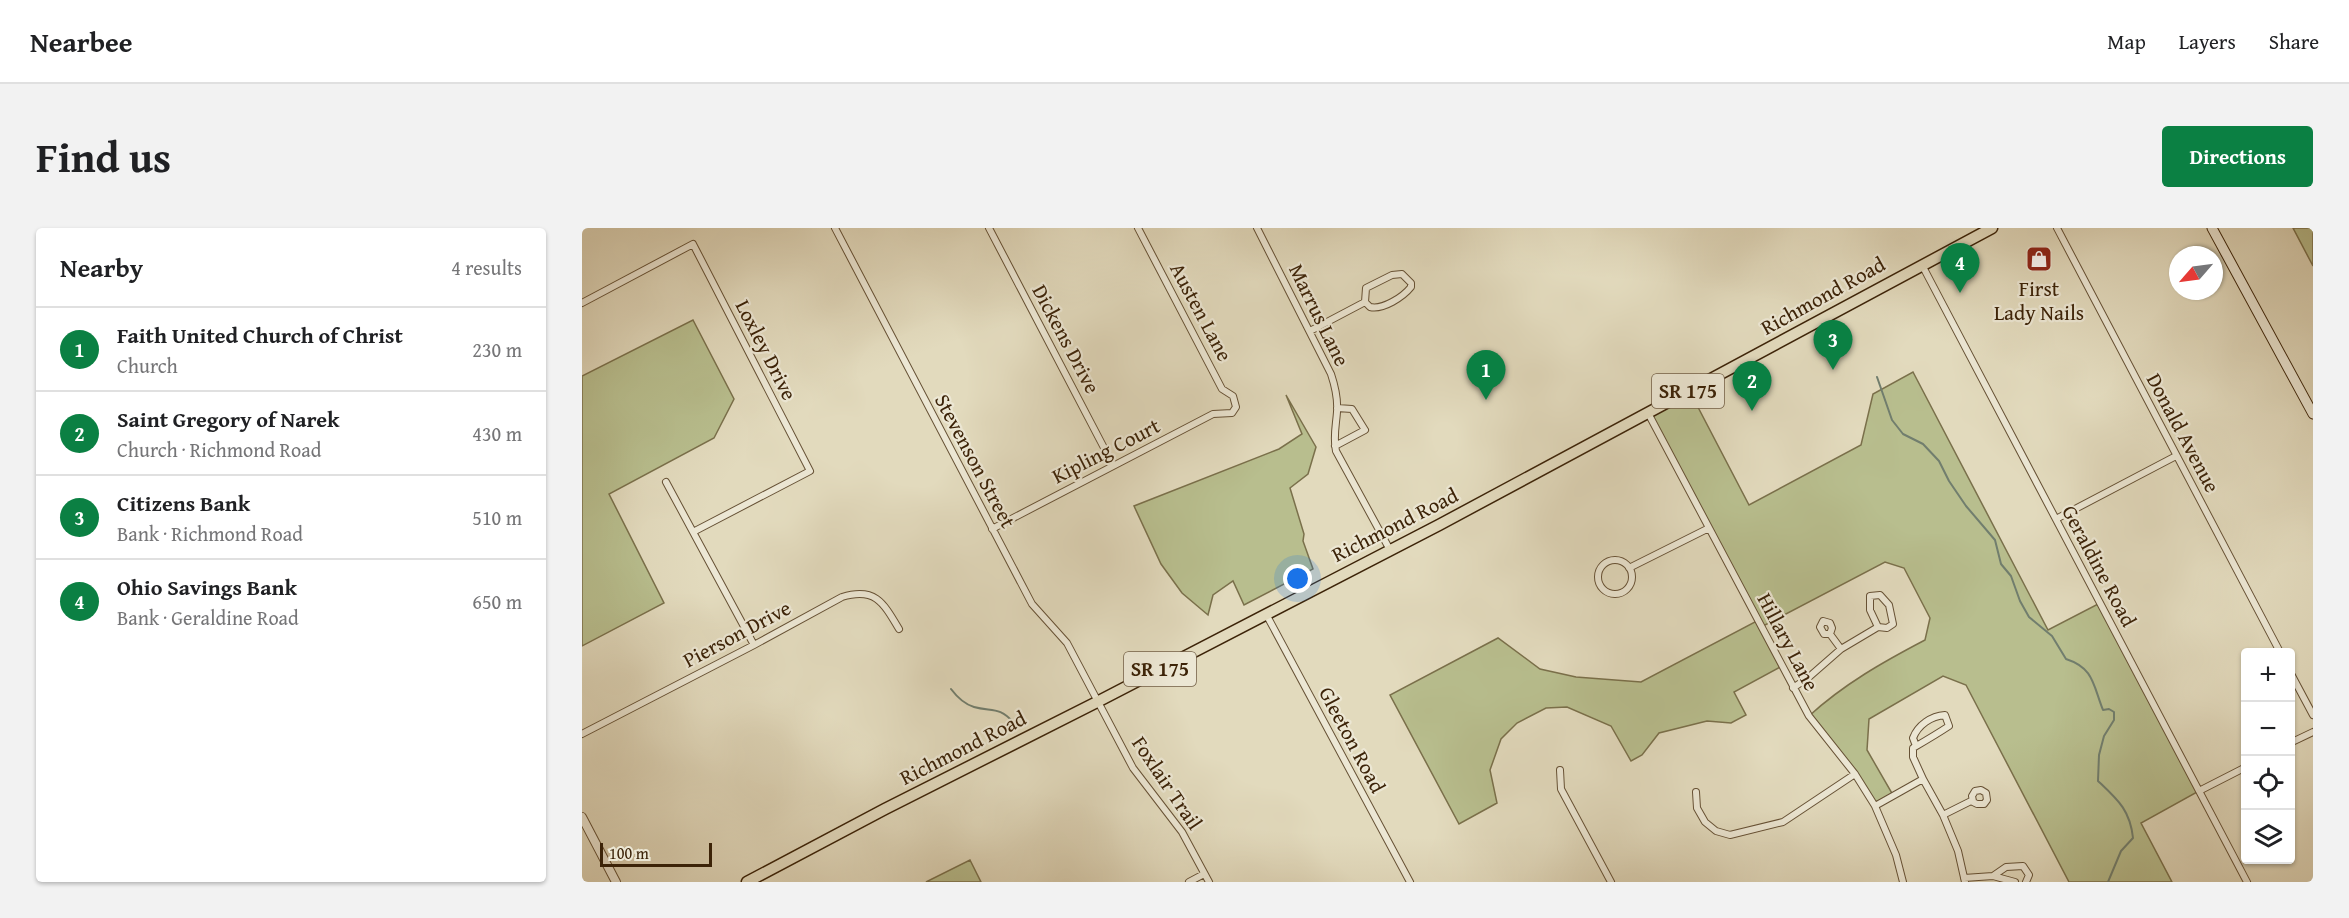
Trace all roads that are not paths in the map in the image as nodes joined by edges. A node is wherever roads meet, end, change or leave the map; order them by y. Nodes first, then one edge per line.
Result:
1 (835, 228) edge
2 (989, 228) edge
3 (1138, 228) edge
4 (1257, 228) edge
5 (1992, 228) edge
6 (2056, 228) edge
7 (2212, 228) edge
8 (1922, 265) junction
9 (1365, 302) junction
10 (582, 303) edge
11 (1310, 331) junction
12 (1236, 407) joint
13 (1337, 408) junction
14 (1647, 412) junction
15 (2313, 414) edge
16 (1335, 446) junction
17 (2176, 456) junction
18 (1113, 465) junction
19 (666, 482) dead end
20 (2056, 519) junction
21 (1709, 528) junction
22 (992, 529) junction
23 (693, 532) junction
24 (1390, 550) junction
25 (1629, 568) junction
26 (1266, 614) junction
27 (1878, 627) junction
28 (899, 629) dead end
29 (1830, 634) dead end
30 (754, 645) junction
31 (2278, 648) edge
32 (1841, 649) junction
33 (2295, 681) edge
34 (1793, 688) junction
35 (1097, 702) junction
36 (2313, 715) edge
37 (2313, 732) edge
38 (582, 734) edge
39 (2295, 741) edge
40 (1917, 746) junction
41 (1560, 770) dead end
42 (2241, 770) edge
43 (1856, 774) junction
44 (1923, 779) junction
45 (2199, 791) junction
46 (1696, 792) dead end
47 (1973, 801) dead end
48 (1875, 806) junction
49 (1943, 815) junction
50 (582, 817) edge
51 (1204, 874) junction
52 (1993, 876) junction
53 (1964, 880) edge
54 (616, 882) edge
55 (747, 882) edge
56 (1189, 882) edge
57 (1209, 882) edge
58 (1410, 882) edge
59 (1611, 882) edge
60 (1903, 882) edge
61 (2015, 882) edge
62 (2026, 882) edge
63 (2247, 882) edge

1 - 22 street, Stevenson Street
2 - 18 street, Dickens Drive
3 - 12 street, Austen Lane
4 - 11 street, Marrus Lane
5 - 8 main road, Richmond Road / SR 175
6 - 17 street, Donald Avenue
7 - 15 main road
8 - 14 main road, Richmond Road / SR 175
8 - 20 street, Geraldine Road
9 - 9 street
9 - 11 street
10 - 23 street, Loxley Drive
11 - 13 street, Marrus Lane
12 - 18 street, Kipling Court
13 - 16 street, Marrus Lane
13 - 16 street
14 - 21 street, Hillary Lane
14 - 24 main road, Richmond Road / SR 175
16 - 24 street, Marrus Lane
17 - 20 street
17 - 31 street, Donald Avenue
18 - 22 street, Kipling Court
19 - 23 street
20 - 45 street, Geraldine Road
21 - 25 street
21 - 34 street, Hillary Lane
22 - 35 street, Stevenson Street
23 - 30 street
24 - 26 main road, Richmond Road / SR 175
25 - 25 street
26 - 35 main road, Richmond Road / SR 175
26 - 58 street, Gleeton Road
27 - 27 street
27 - 32 street
28 - 30 street, Pierson Drive
29 - 32 street
30 - 38 street, Pierson Drive
32 - 34 street
33 - 36 street
34 - 43 street, Hillary Lane
35 - 51 street, Foxlair Trail
35 - 55 main road, Richmond Road / SR 175
37 - 39 street
40 - 40 street
40 - 44 street
41 - 59 street
42 - 45 street
43 - 46 street
43 - 48 street, Hillary Lane
44 - 48 street
44 - 49 street
45 - 63 street, Geraldine Road
47 - 49 street
48 - 60 street, Hillary Lane
49 - 53 street
50 - 54 street
51 - 56 street
51 - 57 street, Foxlair Trail
52 - 53 street
52 - 61 street
52 - 62 street

